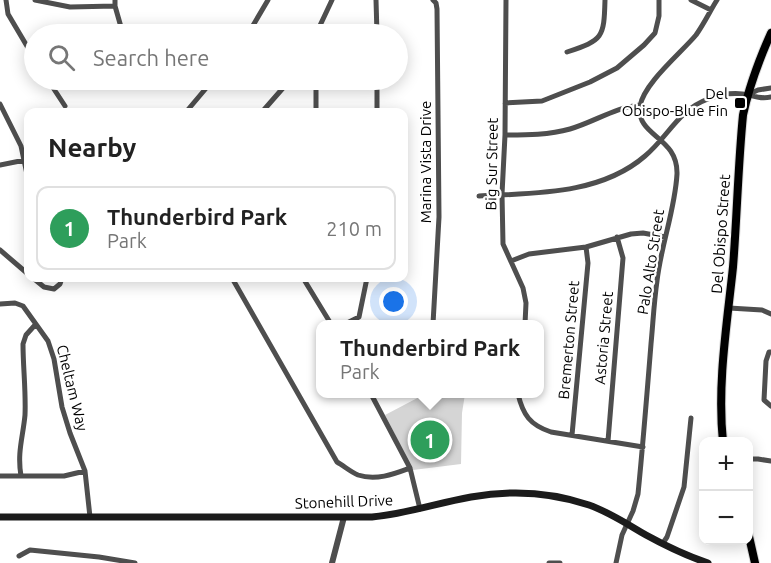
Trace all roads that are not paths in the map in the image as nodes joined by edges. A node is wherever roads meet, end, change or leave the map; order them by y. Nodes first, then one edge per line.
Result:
1 (6, 0) edge
2 (34, 0) edge
3 (268, 0) edge
4 (333, 0) edge
5 (376, 0) edge
6 (433, 0) edge
7 (506, 0) edge
8 (605, 0) edge
9 (659, 0) edge
10 (691, 0) edge
11 (717, 0) edge
12 (115, 3) edge
13 (711, 10) junction
14 (120, 24) edge
15 (254, 24) edge
16 (321, 24) edge
17 (377, 24) edge
18 (771, 33) edge
19 (24, 41) edge
20 (567, 52) dead end
21 (771, 88) edge
22 (55, 90) edge
23 (205, 90) edge
24 (281, 90) edge
25 (316, 90) edge
26 (377, 90) edge
27 (747, 95) junction
28 (771, 97) edge
29 (505, 103) junction
30 (0, 104) edge
31 (640, 105) junction
32 (65, 106) dead end
33 (189, 108) edge
34 (266, 108) edge
35 (316, 108) edge
36 (377, 108) edge
37 (505, 135) junction
38 (662, 140) junction
39 (24, 157) edge
40 (24, 160) edge
41 (0, 165) edge
42 (502, 194) junction
43 (478, 196) dead end
44 (617, 237) junction
45 (665, 237) junction
46 (586, 247) junction
47 (0, 250) edge
48 (511, 261) junction
49 (24, 271) edge
50 (38, 282) edge
51 (61, 282) edge
52 (234, 282) edge
53 (305, 282) edge
54 (366, 282) edge
55 (0, 303) edge
56 (729, 308) junction
57 (771, 314) edge
58 (329, 320) edge
59 (353, 320) edge
60 (433, 320) edge
61 (525, 320) edge
62 (35, 325) junction
63 (771, 352) edge
64 (374, 398) edge
65 (520, 398) edge
66 (771, 406) edge
67 (691, 418) dead end
68 (572, 435) junction
69 (723, 437) edge
70 (608, 441) junction
71 (643, 447) junction
72 (753, 459) edge
73 (771, 461) edge
74 (410, 468) junction
75 (84, 471) junction
76 (0, 476) edge
77 (21, 476) junction
78 (420, 509) junction
79 (0, 517) edge
80 (90, 517) junction
81 (344, 517) junction
82 (627, 524) junction
83 (663, 543) junction
84 (751, 545) edge
85 (74, 554) junction
86 (20, 556) dead end
87 (99, 560) edge
88 (72, 563) edge
89 (135, 563) edge
90 (332, 563) edge
91 (549, 563) edge
92 (560, 563) edge
93 (616, 563) edge
94 (708, 563) edge
95 (755, 563) edge

1 - 19 street
2 - 12 street
3 - 15 street
4 - 16 street
5 - 17 street
6 - 60 street, Marina Vista Drive
7 - 29 street, Big Sur Street
8 - 20 street
9 - 29 street
10 - 13 street
11 - 13 street
12 - 14 street
13 - 31 street
18 - 27 main road, Del Obispo Street
21 - 27 street
22 - 32 street
23 - 33 street
24 - 34 street
25 - 35 street
26 - 36 street
27 - 28 street
27 - 38 street
27 - 56 main road, Del Obispo Street
29 - 37 street, Big Sur Street
30 - 39 street
31 - 37 street
31 - 38 street, Palo Alto Street
37 - 42 street, Big Sur Street
38 - 42 street
38 - 45 street, Palo Alto Street
40 - 41 street
42 - 43 street
42 - 48 street, Big Sur Street
44 - 45 street
44 - 46 street
44 - 70 street, Astoria Street
45 - 71 street, Palo Alto Street
46 - 48 street
46 - 68 street, Bremerton Street
47 - 49 street
48 - 61 street, Big Sur Street
50 - 51 street
52 - 74 street
53 - 58 street
54 - 59 street
55 - 62 street, Cheltam Way
56 - 57 street
56 - 69 main road, Del Obispo Street
62 - 75 street, Cheltam Way
62 - 77 street
63 - 66 street
64 - 74 street
65 - 68 street
67 - 83 street
68 - 70 street
70 - 71 street
71 - 82 street, Palo Alto Street
72 - 73 street
74 - 78 street
75 - 77 street
75 - 80 street, Cheltam Way
76 - 77 street
78 - 81 main road, Stonehill Drive
78 - 82 main road, Stonehill Drive
79 - 80 main road, Stonehill Drive
80 - 81 main road, Stonehill Drive
81 - 90 street
82 - 83 main road, Stonehill Drive
82 - 93 street, Palo Alto Street
83 - 94 main road, Stonehill Drive
84 - 95 main road
85 - 86 street
85 - 87 street
85 - 88 street
87 - 89 street
91 - 92 street

